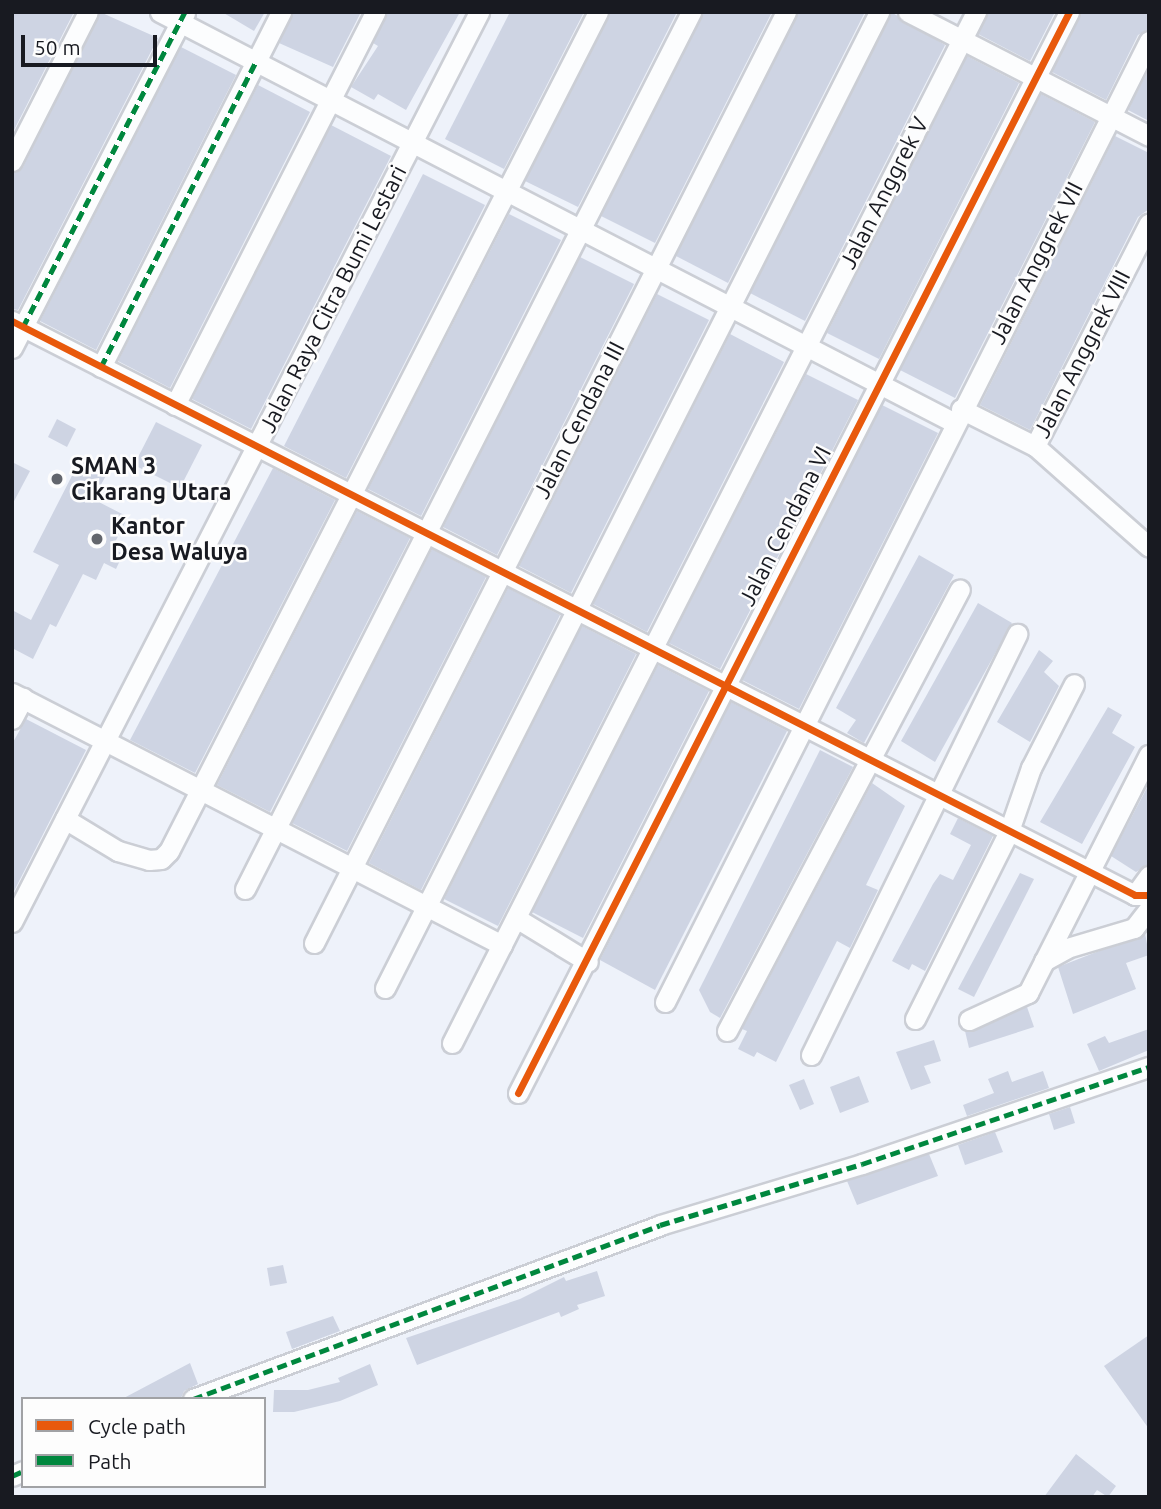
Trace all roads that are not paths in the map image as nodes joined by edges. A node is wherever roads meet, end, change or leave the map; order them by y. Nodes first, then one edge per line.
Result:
1 (88, 12) edge
2 (160, 12) edge
3 (281, 12) edge
4 (375, 12) edge
5 (479, 12) edge
6 (598, 12) edge
7 (691, 12) edge
8 (786, 12) edge
9 (879, 12) edge
10 (908, 12) edge
11 (976, 12) edge
12 (1069, 12) edge
13 (183, 17) edge
14 (962, 40) junction
15 (1149, 41) edge
16 (256, 62) junction
17 (1036, 78) junction
18 (330, 100) junction
19 (1110, 116) junction
20 (1149, 136) edge
21 (411, 145) junction
22 (12, 161) edge
23 (507, 191) junction
24 (1149, 223) edge
25 (581, 229) junction
26 (656, 269) junction
27 (730, 307) junction
28 (18, 324) edge
29 (807, 346) junction
30 (12, 348) edge
31 (101, 367) junction
32 (880, 384) junction
33 (175, 405) junction
34 (957, 416) junction
35 (258, 446) junction
36 (1035, 446) junction
37 (352, 495) junction
38 (426, 533) junction
39 (1149, 547) edge
40 (502, 572) junction
41 (960, 590) dead end
42 (576, 610) junction
43 (1017, 635) dead end
44 (653, 649) junction
45 (1074, 684) dead end
46 (726, 686) junction
47 (18, 696) edge
48 (12, 719) edge
49 (803, 726) junction
50 (104, 744) junction
51 (1149, 755) edge
52 (870, 760) junction
53 (201, 790) junction
54 (936, 794) junction
55 (65, 819) junction
56 (275, 828) junction
57 (1009, 831) junction
58 (352, 868) junction
59 (1089, 871) junction
60 (1149, 876) edge
61 (244, 888) dead end
62 (1144, 900) edge
63 (427, 906) junction
64 (516, 918) junction
65 (12, 922) edge
66 (314, 943) dead end
67 (502, 945) junction
68 (588, 962) junction
69 (1044, 962) junction
70 (385, 988) dead end
71 (666, 1002) dead end
72 (915, 1019) dead end
73 (970, 1020) dead end
74 (727, 1031) dead end
75 (452, 1043) dead end
76 (811, 1055) dead end
77 (1149, 1067) edge
78 (518, 1093) dead end
79 (198, 1397) edge

1 - 22 street
2 - 13 street
3 - 16 street
4 - 18 street
5 - 21 street, Jalan Raya Citra Bumi Lestari
6 - 23 street
7 - 25 street
8 - 26 street, Jalan Cendana III
9 - 27 street
10 - 14 street
11 - 14 street, Jalan Anggrek V
12 - 17 street, Jalan Cendana VI
13 - 16 street
13 - 28 street
14 - 17 street
14 - 29 street, Jalan Anggrek V
15 - 19 street, Jalan Anggrek VII
16 - 18 street
16 - 31 street
17 - 19 street
17 - 32 street, Jalan Cendana VI
18 - 21 street
18 - 33 street
19 - 20 street
19 - 34 street, Jalan Anggrek VII
21 - 23 street
21 - 35 street, Jalan Raya Citra Bumi Lestari
23 - 25 street
23 - 37 street
24 - 36 street, Jalan Anggrek VIII
25 - 26 street
25 - 38 street
26 - 27 street
26 - 40 street, Jalan Cendana III
27 - 29 street
27 - 42 street
28 - 30 street
28 - 31 street
29 - 32 street
29 - 44 street, Jalan Anggrek V
31 - 33 street
32 - 34 street
32 - 46 street, Jalan Cendana VI
33 - 35 street
34 - 36 street
34 - 49 street, Jalan Anggrek VII
35 - 37 street
35 - 50 street, Jalan Raya Citra Bumi Lestari
36 - 39 street
37 - 38 street
37 - 53 street
38 - 40 street
38 - 56 street
40 - 42 street
40 - 58 street, Jalan Cendana III
41 - 52 street
42 - 44 street
42 - 63 street
43 - 54 street
44 - 46 street
44 - 64 street, Jalan Anggrek V
45 - 57 street
46 - 49 street
46 - 68 street, Jalan Cendana VI
47 - 48 street
47 - 50 street
49 - 52 street
49 - 71 street, Jalan Anggrek VII
50 - 53 street
50 - 55 street, Jalan Raya Citra Bumi Lestari
51 - 59 street
52 - 54 street
52 - 74 street
53 - 55 street
53 - 56 street
54 - 57 street
54 - 76 street
55 - 65 street, Jalan Raya Citra Bumi Lestari
56 - 58 street
56 - 61 street
57 - 59 street
57 - 72 street
58 - 63 street
58 - 66 street, Jalan Cendana III
59 - 62 street
59 - 69 street
60 - 62 street
62 - 69 street
63 - 67 street
63 - 70 street
64 - 67 street, Jalan Anggrek V
64 - 68 street
67 - 75 street, Jalan Anggrek V
68 - 78 street, Jalan Cendana VI
69 - 73 street
77 - 79 street

